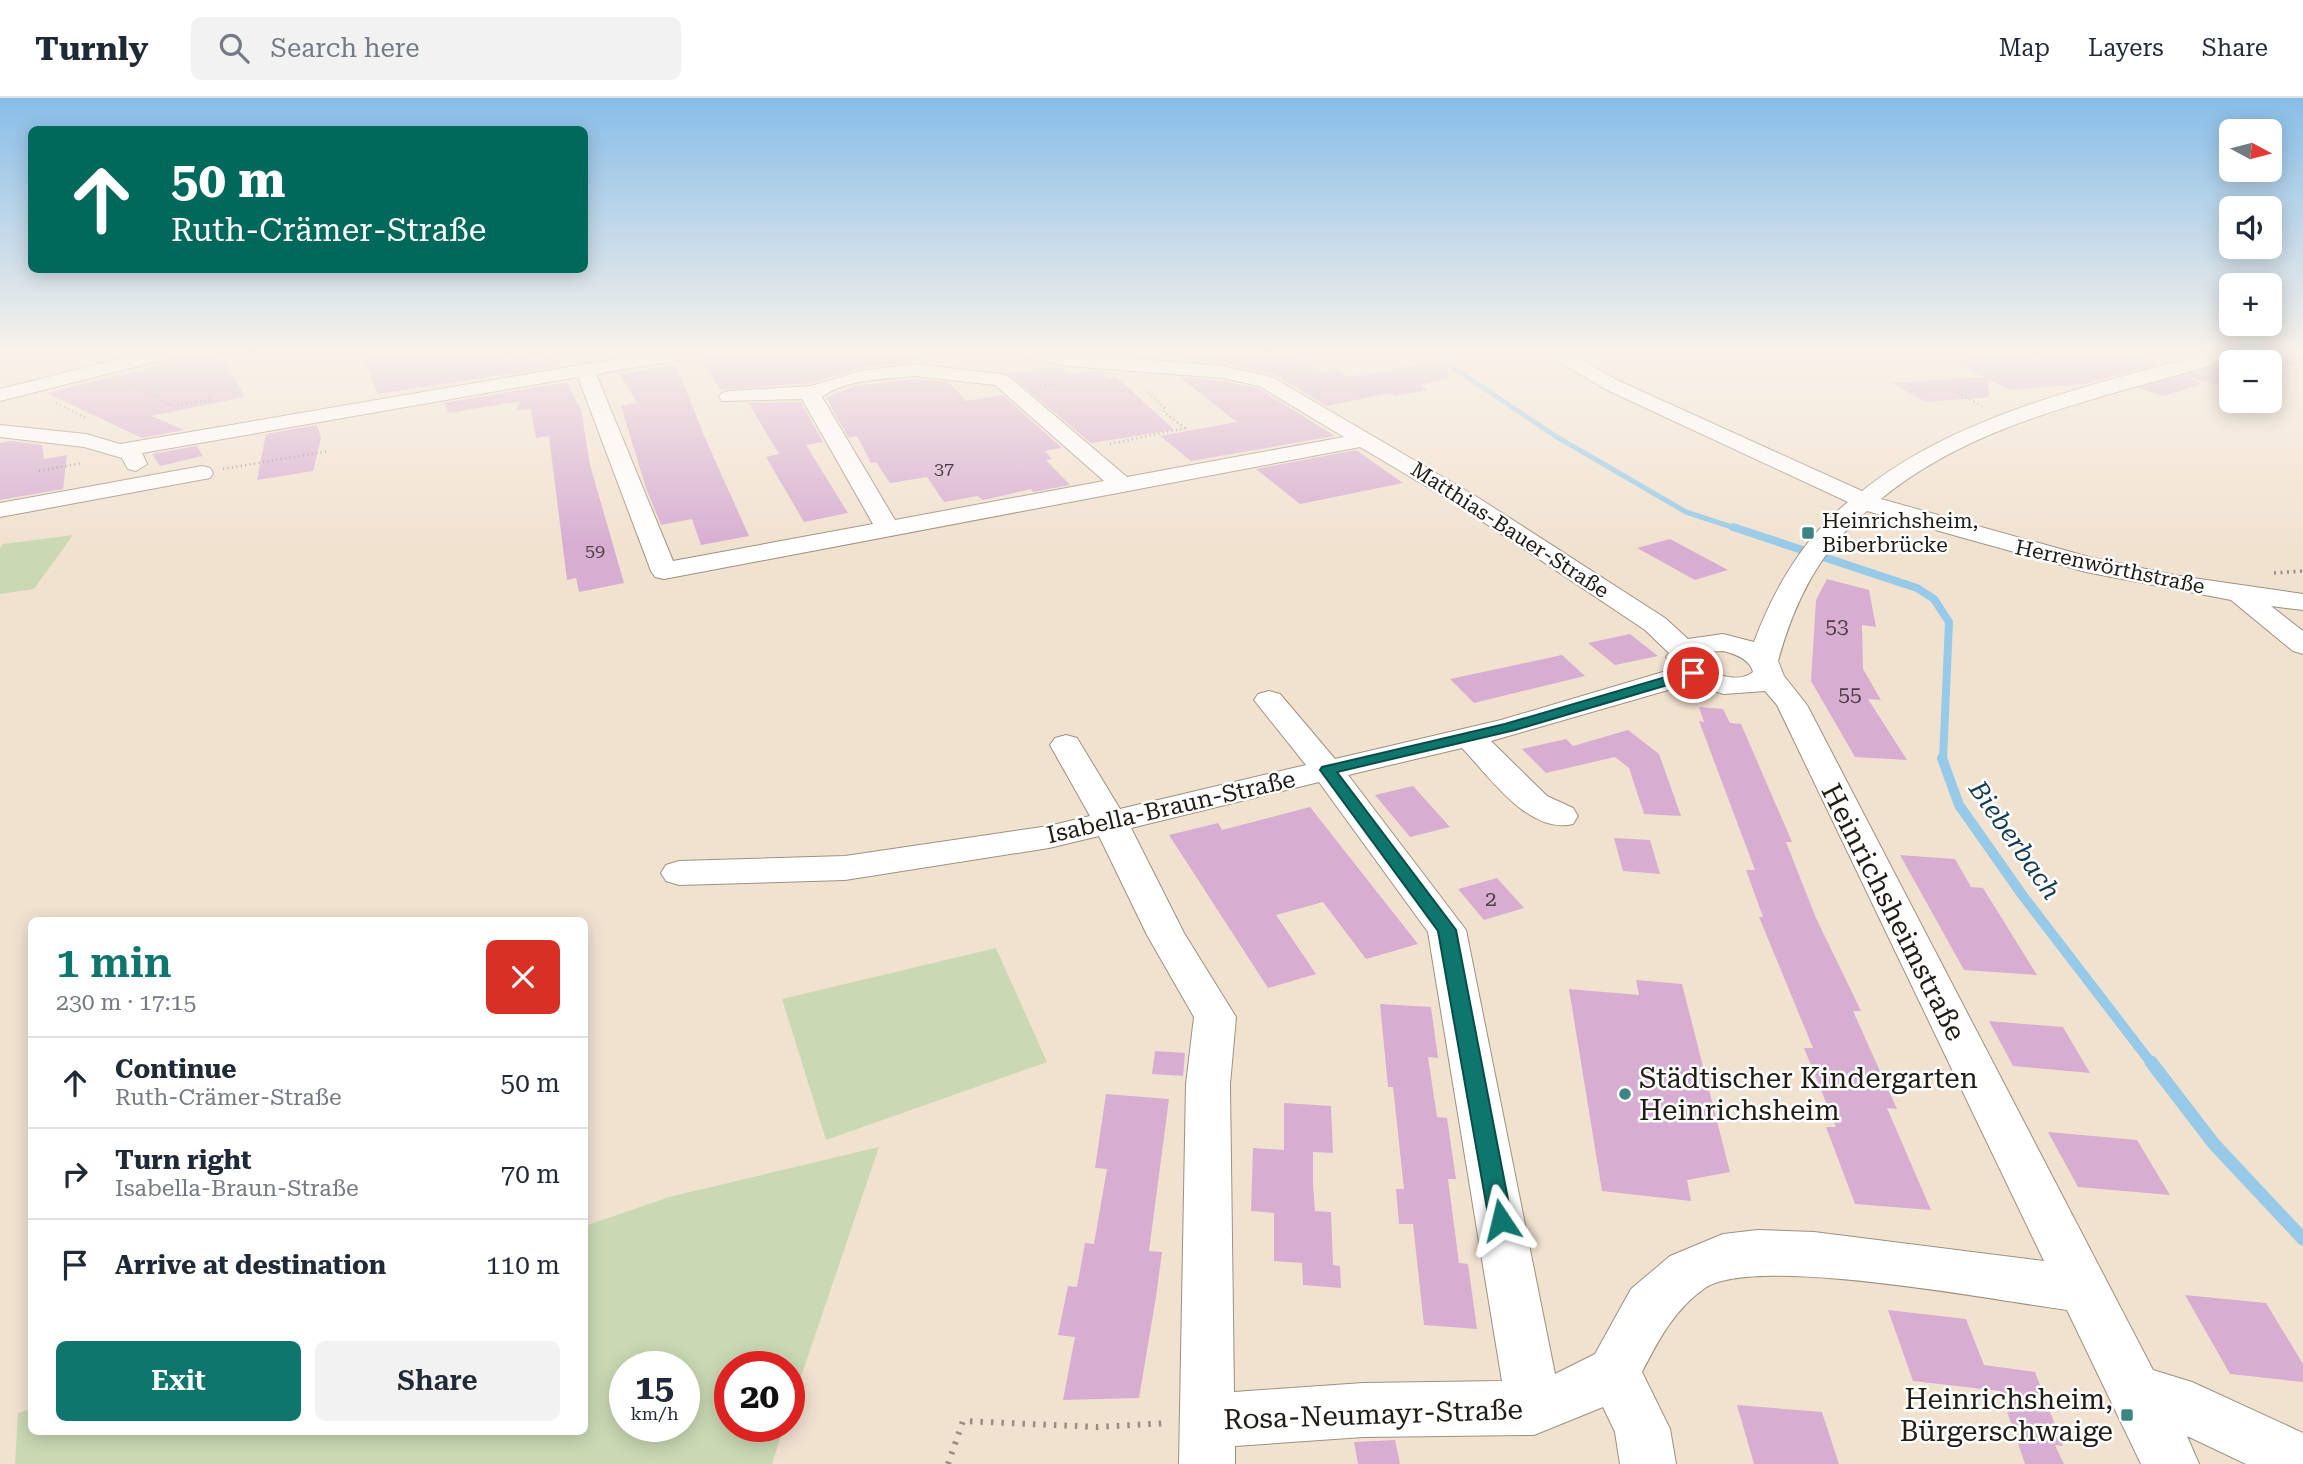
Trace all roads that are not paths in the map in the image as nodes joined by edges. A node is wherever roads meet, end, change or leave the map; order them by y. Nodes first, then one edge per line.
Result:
1 (317, 417) edge
2 (603, 417) edge
3 (823, 417) edge
4 (1044, 417) edge
5 (1327, 417) edge
6 (1681, 417) edge
7 (2023, 417) edge
8 (0, 430) edge
9 (1366, 439) junction
10 (122, 450) junction
11 (202, 473) road end
12 (146, 483) junction
13 (1123, 486) junction
14 (1862, 500) junction
15 (0, 510) edge
16 (887, 527) junction
17 (2239, 593) junction
18 (2303, 602) edge
19 (1631, 608) junction
20 (1777, 620) junction
21 (1721, 643) junction
22 (2303, 645) edge
23 (1688, 662) junction
24 (1766, 667) junction
25 (1732, 686) junction
26 (1269, 700) dead end
27 (1807, 735) junction
28 (1469, 737) junction
29 (1066, 745) dead end
30 (1327, 770) junction
31 (1562, 816) dead end
32 (1110, 822) junction
33 (679, 873) dead end
34 (2083, 1289) junction
35 (1614, 1372) junction
36 (2135, 1392) junction
37 (1534, 1408) junction
38 (1208, 1443) edge
39 (2303, 1462) edge
40 (1648, 1464) edge
41 (2171, 1464) edge

1 - 10 street
2 - 16 street
3 - 16 street
4 - 13 street
5 - 9 street, Matthias-Bauer-Straße
6 - 14 street, Herrenwörthstraße
7 - 14 street
8 - 10 street
9 - 13 street
9 - 19 street, Matthias-Bauer-Straße
10 - 12 street
11 - 12 street
12 - 15 street
13 - 16 street
14 - 17 street, Herrenwörthstraße
14 - 20 street
17 - 18 street
17 - 22 street, Herrenwörthstraße
19 - 21 street, Matthias-Bauer-Straße
19 - 23 street, Matthias-Bauer-Straße
20 - 21 street
20 - 24 street
21 - 23 street
21 - 24 street, Heinrichsheimstraße
23 - 25 street, Heinrichsheimstraße
23 - 28 street, Isabella-Braun-Straße
24 - 25 street
24 - 27 street, Heinrichsheimstraße
25 - 27 street, Heinrichsheimstraße
26 - 30 street
27 - 34 street, Heinrichsheimstraße
28 - 30 street, Isabella-Braun-Straße
28 - 31 street
29 - 32 street
30 - 32 street, Isabella-Braun-Straße
30 - 37 street
32 - 33 street, Isabella-Braun-Straße
32 - 38 street
34 - 35 street
34 - 36 street, Heinrichsheimstraße
35 - 37 street, Rosa-Neumayr-Straße
35 - 40 street
36 - 39 street
36 - 41 street, Heinrichsheimstraße
37 - 38 street, Rosa-Neumayr-Straße

